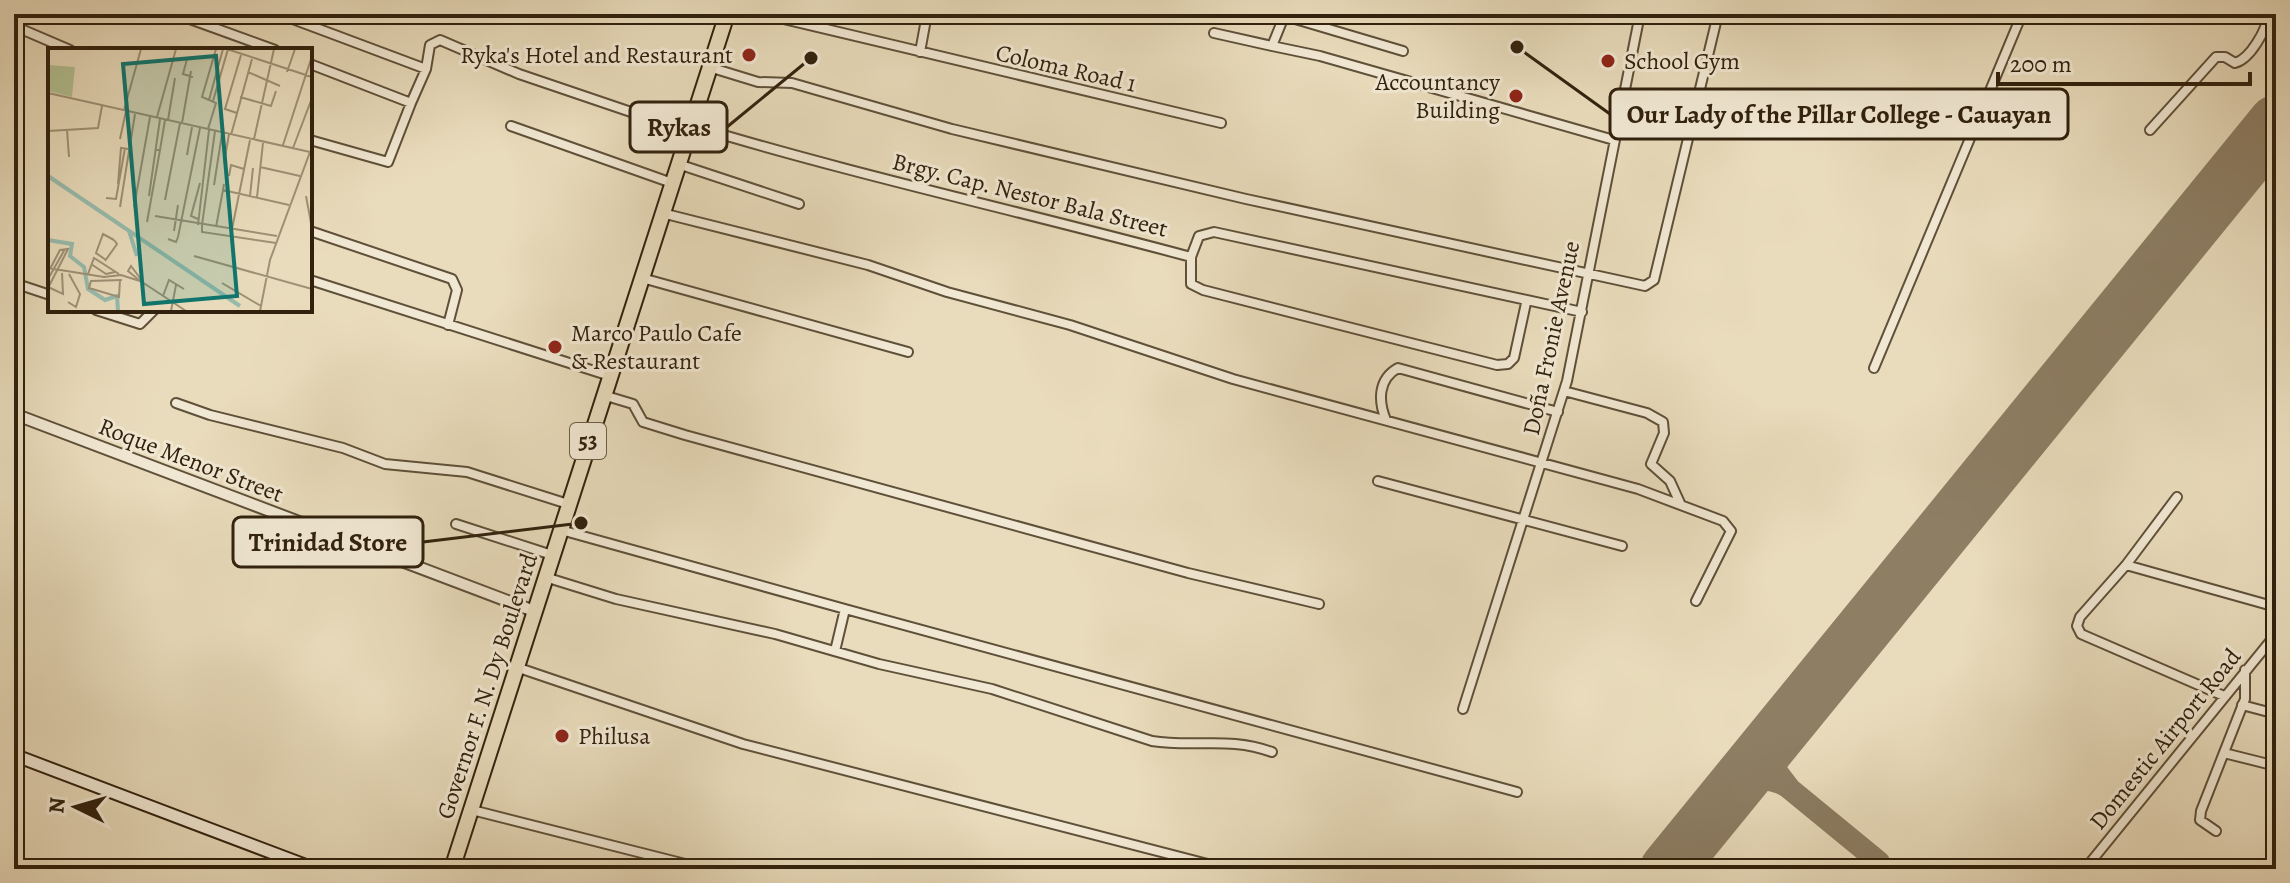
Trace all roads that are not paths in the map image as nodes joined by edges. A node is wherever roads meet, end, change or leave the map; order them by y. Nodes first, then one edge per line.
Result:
1 (176, 14) edge
2 (279, 14) edge
3 (727, 14) edge
4 (763, 14) edge
5 (927, 14) edge
6 (1640, 14) edge
7 (1718, 14) edge
8 (2022, 14) edge
9 (2268, 14) edge
10 (1285, 15) edge
11 (14, 26) edge
12 (1214, 33) dead end
13 (1272, 46) junction
14 (65, 48) edge
15 (270, 48) edge
16 (1403, 51) dead end
17 (920, 52) junction
18 (312, 65) edge
19 (709, 66) junction
20 (426, 69) junction
21 (411, 103) junction
22 (1221, 123) dead end
23 (511, 126) dead end
24 (688, 128) junction
25 (2150, 130) dead end
26 (1614, 140) junction
27 (312, 141) edge
28 (677, 164) junction
29 (672, 183) junction
30 (799, 204) dead end
31 (662, 213) junction
32 (312, 232) edge
33 (1191, 257) junction
34 (1586, 273) junction
35 (641, 278) junction
36 (312, 281) edge
37 (14, 283) edge
38 (48, 294) edge
39 (1526, 303) junction
40 (102, 312) edge
41 (153, 312) edge
42 (1582, 312) junction
43 (448, 325) junction
44 (908, 352) dead end
45 (1874, 368) dead end
46 (610, 376) junction
47 (1564, 391) junction
48 (603, 395) junction
49 (176, 403) dead end
50 (1558, 412) junction
51 (14, 414) edge
52 (1386, 420) junction
53 (1544, 463) junction
54 (1378, 481) dead end
55 (2177, 497) dead end
56 (1680, 503) junction
57 (568, 504) junction
58 (1524, 519) junction
59 (456, 524) dead end
60 (560, 530) junction
61 (1622, 546) dead end
62 (552, 555) junction
63 (2126, 565) junction
64 (545, 577) junction
65 (1696, 601) dead end
66 (1319, 604) dead end
67 (2276, 607) edge
68 (845, 609) junction
69 (534, 611) junction
70 (2276, 634) edge
71 (835, 651) junction
72 (516, 666) junction
73 (2245, 670) junction
74 (2224, 696) junction
75 (2242, 705) junction
76 (1463, 709) dead end
77 (2276, 714) edge
78 (1272, 752) dead end
79 (2224, 753) junction
80 (14, 755) edge
81 (2276, 766) edge
82 (1517, 792) dead end
83 (472, 810) junction
84 (2216, 831) dead end
85 (315, 869) edge
86 (452, 869) edge
87 (705, 869) edge
88 (1227, 869) edge
89 (2085, 869) edge

1 - 15 street
2 - 20 street
3 - 19 highway, Governor F. N. Dy Boulevard / 53
4 - 17 street, Coloma Road 1
5 - 17 street
6 - 26 street, Doña Fronie Avenue
7 - 34 street
8 - 45 street
9 - 25 street
10 - 13 street
10 - 16 street
11 - 14 street
12 - 13 street
13 - 26 street
17 - 22 street, Coloma Road 1
18 - 21 street
19 - 24 highway, Governor F. N. Dy Boulevard / 53
19 - 34 street
20 - 21 street
20 - 24 street, Brgy. Cap. Nestor Bala Street
21 - 27 street
23 - 29 street
24 - 28 highway, Governor F. N. Dy Boulevard / 53
24 - 33 street, Brgy. Cap. Nestor Bala Street
26 - 34 street, Doña Fronie Avenue
28 - 29 highway, Governor F. N. Dy Boulevard / 53
28 - 30 street
29 - 31 highway, Governor F. N. Dy Boulevard / 53
31 - 35 highway, Governor F. N. Dy Boulevard / 53
31 - 52 street
32 - 43 street
33 - 39 street, Brgy. Cap. Nestor Bala Street
33 - 39 street
34 - 42 street, Doña Fronie Avenue
35 - 44 street
35 - 46 highway, Governor F. N. Dy Boulevard / 53
36 - 43 street
37 - 38 street
39 - 42 street, Brgy. Cap. Nestor Bala Street
40 - 41 street
42 - 47 street, Doña Fronie Avenue
43 - 46 street
46 - 48 highway, Governor F. N. Dy Boulevard / 53
47 - 50 street, Doña Fronie Avenue
47 - 56 street
48 - 57 highway, Governor F. N. Dy Boulevard / 53
48 - 66 street
49 - 57 street
50 - 52 street
50 - 53 street, Doña Fronie Avenue
51 - 69 street, Roque Menor Street
52 - 53 street
53 - 56 street
53 - 58 street, Doña Fronie Avenue
54 - 58 street
55 - 63 street
56 - 65 street
57 - 60 highway, Governor F. N. Dy Boulevard / 53
58 - 61 street
58 - 76 street, Doña Fronie Avenue
59 - 62 street
60 - 62 highway, Governor F. N. Dy Boulevard / 53
60 - 68 street
62 - 64 highway, Governor F. N. Dy Boulevard / 53
63 - 67 street
63 - 74 street
64 - 69 highway, Governor F. N. Dy Boulevard / 53
64 - 71 street
68 - 71 street
68 - 82 street
69 - 72 highway, Governor F. N. Dy Boulevard / 53
70 - 73 street, Domestic Airport Road
71 - 78 street
72 - 83 highway, Governor F. N. Dy Boulevard / 53
72 - 88 street
73 - 74 street, Domestic Airport Road
73 - 75 street
74 - 89 street, Domestic Airport Road
75 - 77 street
75 - 79 street
79 - 81 street
79 - 84 street
80 - 85 main road
83 - 86 highway, Governor F. N. Dy Boulevard / 53
83 - 87 street

